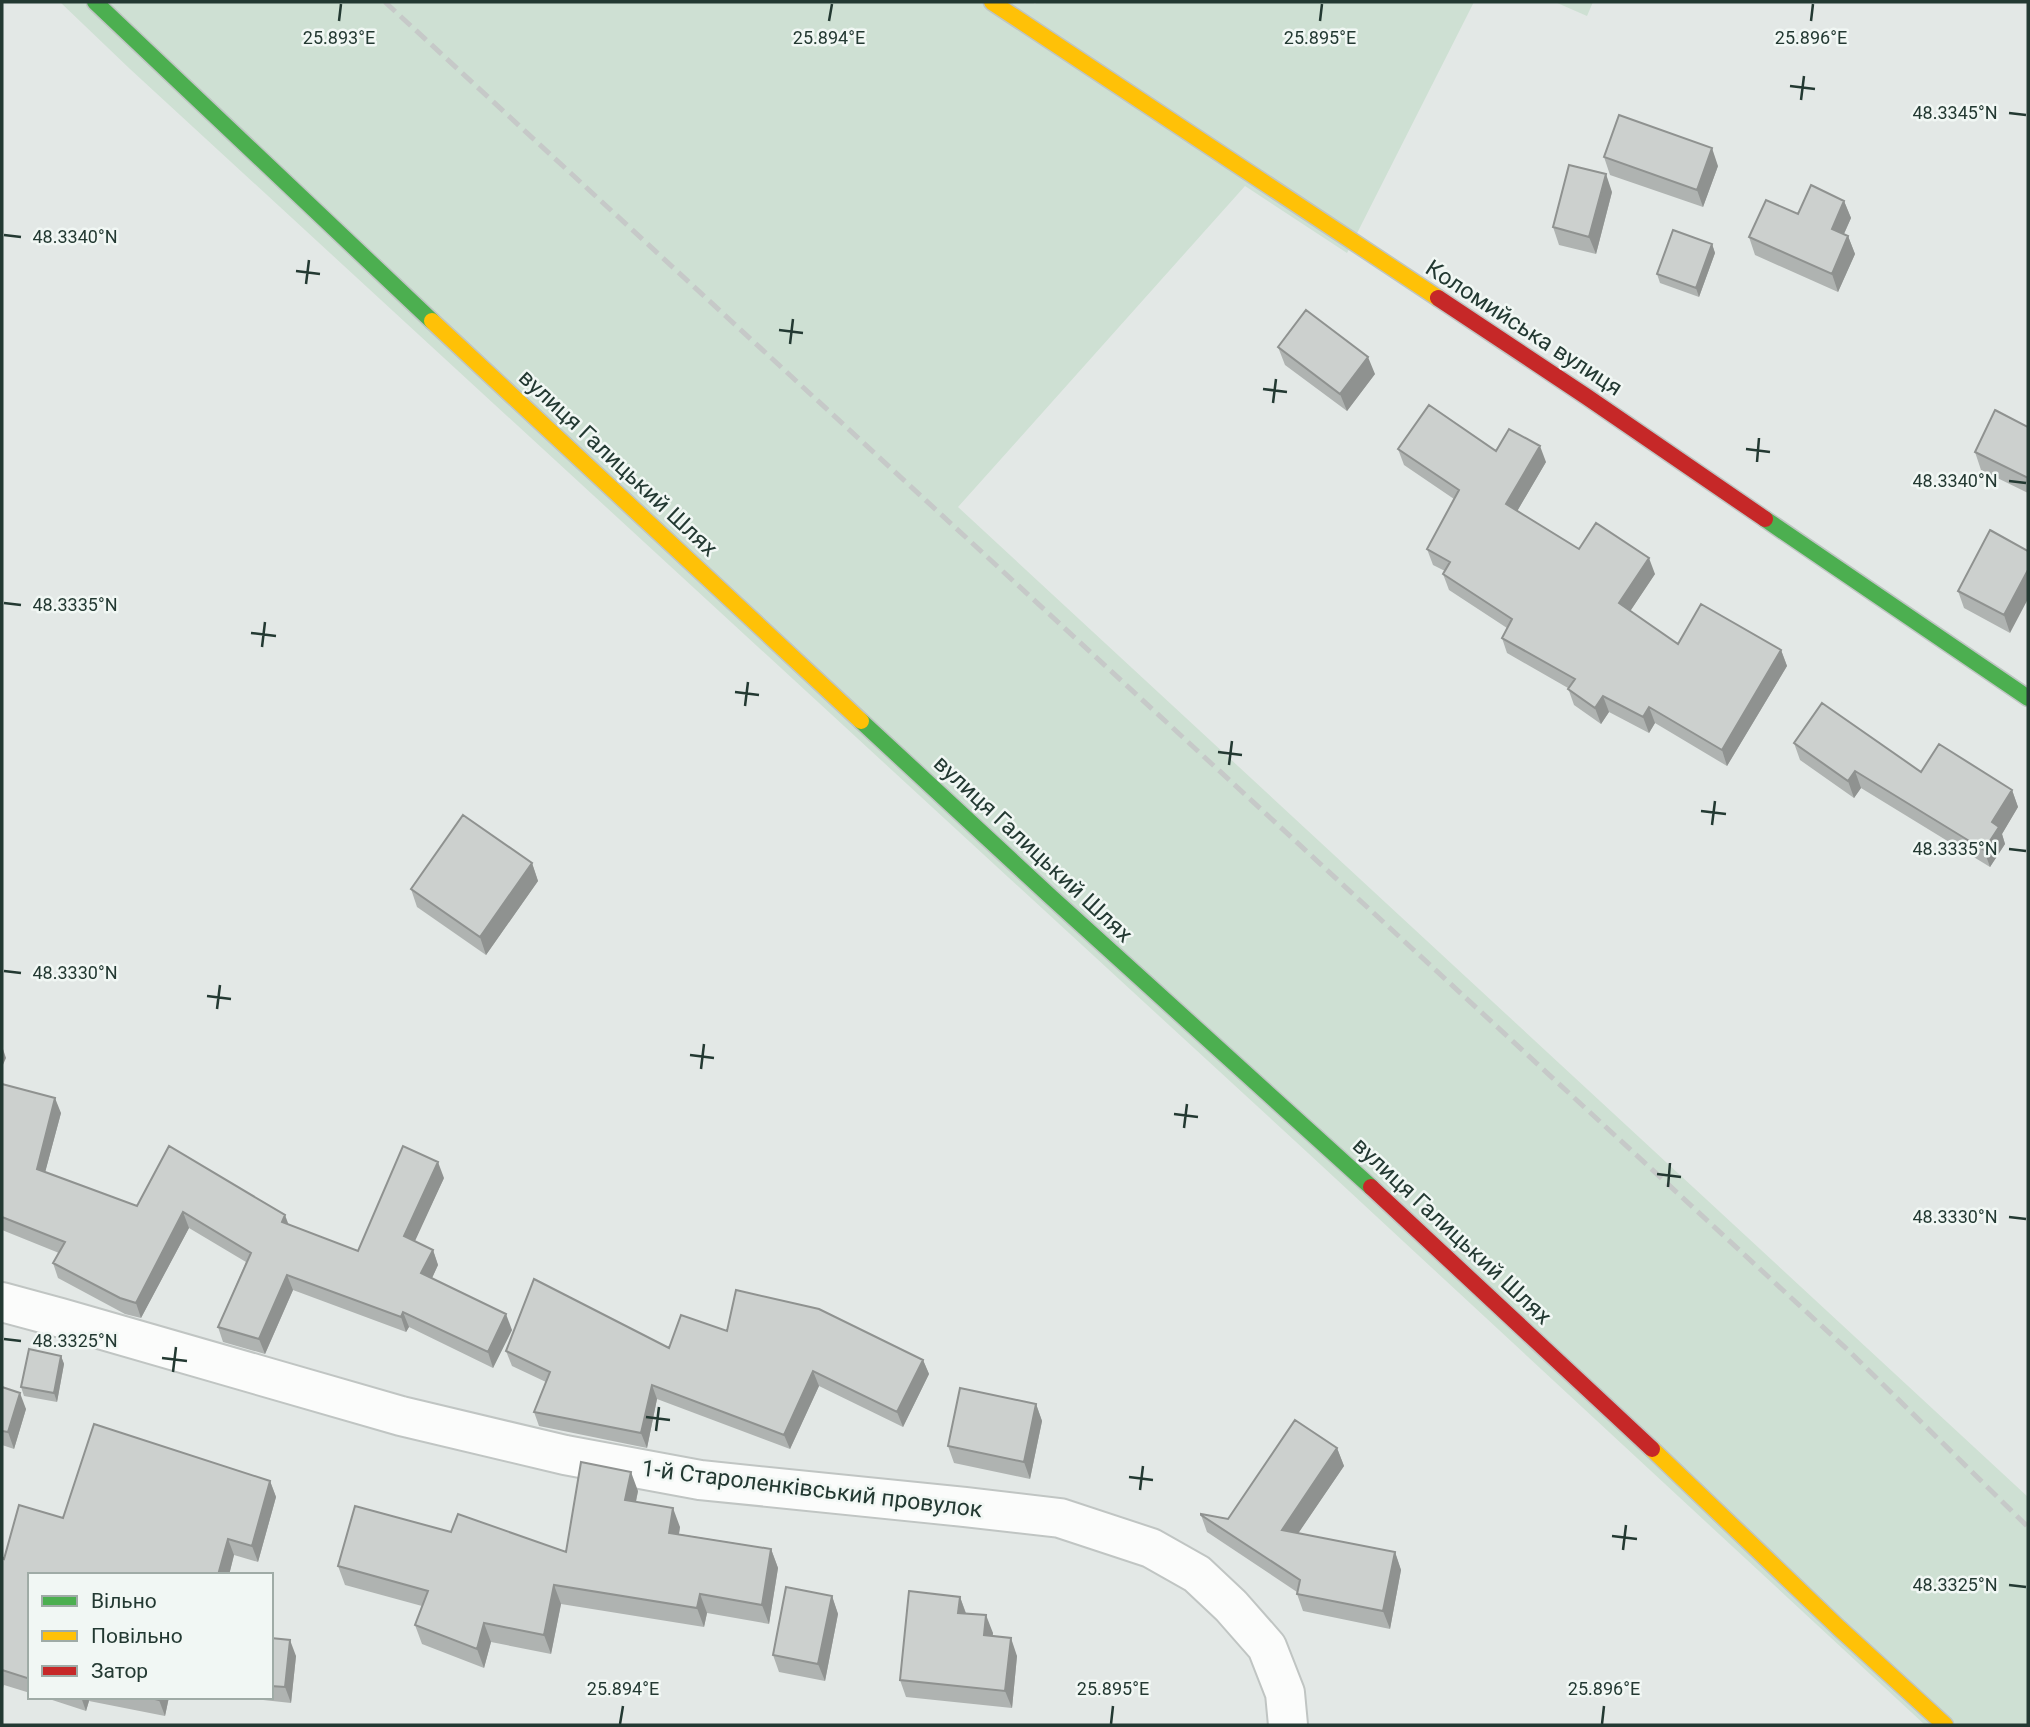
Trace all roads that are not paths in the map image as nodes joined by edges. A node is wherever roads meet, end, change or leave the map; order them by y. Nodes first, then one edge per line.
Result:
1 (95, 2) edge
2 (992, 2) edge
3 (2028, 698) edge
4 (2, 1302) edge
5 (1288, 1725) edge
6 (1945, 1725) edge

1 - 6 main road, вулиця Галицький Шлях
2 - 3 main road, Коломийська вулиця
4 - 5 street, 1-й Староленківський провулок

